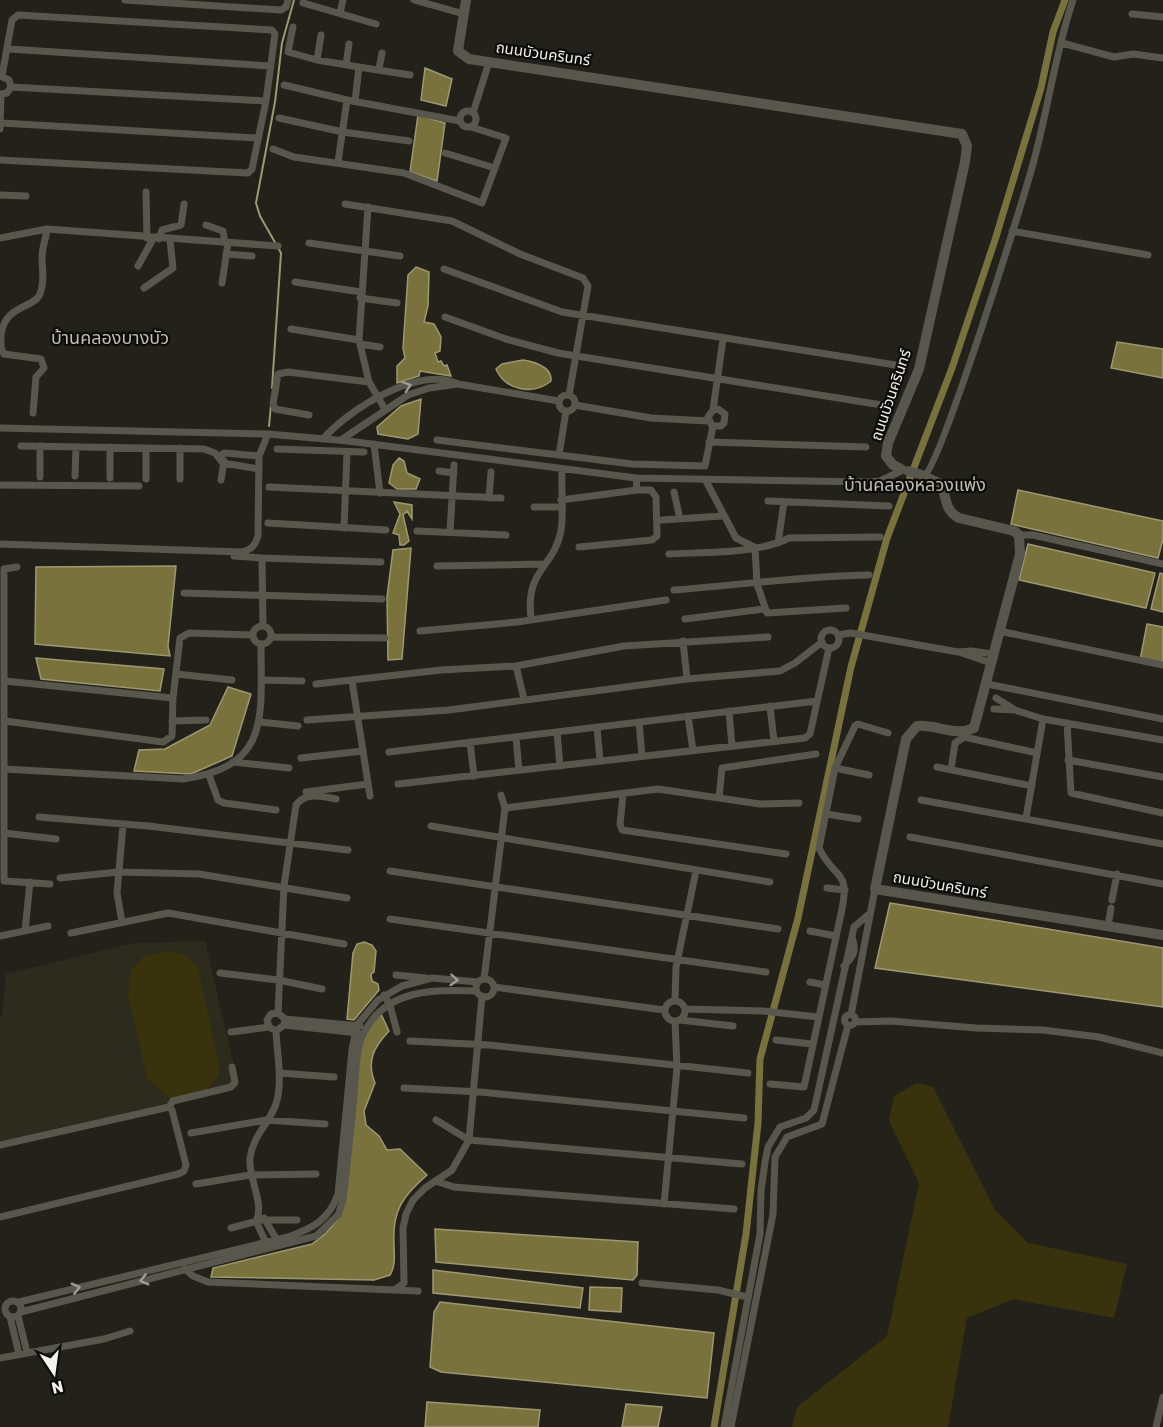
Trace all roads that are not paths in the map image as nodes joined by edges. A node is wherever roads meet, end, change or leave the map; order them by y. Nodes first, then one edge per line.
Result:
1 (125, 0) edge
2 (288, 0) edge
3 (343, 0) edge
4 (414, 0) edge
5 (466, 0) edge
6 (1073, 0) edge
7 (303, 3) dead end
8 (340, 13) junction
9 (464, 14) junction
10 (1131, 14) dead end
11 (1163, 17) edge
12 (376, 24) dead end
13 (293, 27) dead end
14 (321, 35) dead end
15 (1062, 43) junction
16 (349, 44) dead end
17 (9, 50) junction
18 (382, 53) dead end
19 (1163, 58) edge
20 (317, 60) junction
21 (489, 62) junction
22 (346, 65) junction
23 (270, 66) junction
24 (359, 67) junction
25 (379, 69) junction
26 (410, 75) dead end
27 (1, 76) edge
28 (284, 85) dead end
29 (11, 87) junction
30 (0, 94) edge
31 (266, 101) junction
32 (351, 101) junction
33 (473, 113) junction
34 (279, 118) dead end
35 (460, 121) junction
36 (1, 126) edge
37 (471, 127) junction
38 (343, 132) junction
39 (258, 138) junction
40 (410, 141) dead end
41 (273, 149) dead end
42 (445, 153) dead end
43 (0, 160) edge
44 (339, 162) junction
45 (495, 168) junction
46 (146, 192) dead end
47 (0, 195) edge
48 (26, 196) dead end
49 (184, 204) dead end
50 (345, 204) dead end
51 (368, 207) junction
52 (206, 225) dead end
53 (47, 230) junction
54 (1012, 231) junction
55 (0, 238) edge
56 (153, 239) junction
57 (170, 240) junction
58 (226, 243) junction
59 (309, 243) dead end
60 (278, 246) dead end
61 (366, 251) junction
62 (226, 254) junction
63 (1148, 255) dead end
64 (252, 256) dead end
65 (400, 256) dead end
66 (138, 266) dead end
67 (444, 270) dead end
68 (295, 282) dead end
69 (222, 283) dead end
70 (144, 288) dead end
71 (360, 295) junction
72 (397, 303) dead end
73 (584, 315) junction
74 (445, 317) dead end
75 (291, 329) dead end
76 (723, 339) junction
77 (359, 342) junction
78 (380, 347) dead end
79 (578, 355) junction
80 (902, 366) dead end
81 (716, 378) junction
82 (369, 382) junction
83 (458, 384) junction
84 (569, 395) junction
85 (378, 398) junction
86 (559, 401) junction
87 (575, 405) junction
88 (888, 406) dead end
89 (385, 409) junction
90 (713, 410) junction
91 (566, 411) junction
92 (33, 413) dead end
93 (309, 415) dead end
94 (711, 424) junction
95 (0, 428) edge
96 (268, 434) junction
97 (323, 439) junction
98 (341, 440) junction
99 (437, 440) dead end
100 (709, 442) junction
101 (374, 444) junction
102 (21, 446) dead end
103 (40, 446) junction
104 (76, 447) junction
105 (110, 447) junction
106 (866, 447) dead end
107 (146, 448) junction
108 (180, 448) junction
109 (277, 449) dead end
110 (347, 452) junction
111 (364, 452) dead end
112 (222, 455) junction
113 (559, 455) junction
114 (259, 456) junction
115 (223, 463) junction
116 (259, 469) junction
117 (562, 469) junction
118 (904, 470) junction
119 (439, 471) dead end
120 (491, 472) dead end
121 (75, 476) dead end
122 (924, 476) junction
123 (40, 477) dead end
124 (110, 478) dead end
125 (636, 478) junction
126 (146, 479) dead end
127 (180, 479) dead end
128 (221, 480) dead end
129 (706, 481) junction
130 (0, 485) edge
131 (139, 486) dead end
132 (269, 487) dead end
133 (345, 490) junction
134 (637, 490) junction
135 (675, 492) dead end
136 (380, 493) junction
137 (453, 496) junction
138 (489, 498) junction
139 (501, 498) dead end
140 (768, 501) dead end
141 (784, 502) junction
142 (561, 504) junction
143 (889, 506) dead end
144 (534, 507) dead end
145 (722, 516) junction
146 (680, 519) junction
147 (662, 520) dead end
148 (268, 522) dead end
149 (344, 528) junction
150 (386, 530) dead end
151 (417, 531) dead end
152 (450, 532) junction
153 (506, 535) dead end
154 (1019, 535) junction
155 (880, 537) dead end
156 (778, 543) junction
157 (0, 544) edge
158 (755, 547) junction
159 (579, 548) dead end
160 (189, 554) dead end
161 (669, 554) dead end
162 (262, 558) junction
163 (381, 562) dead end
164 (544, 564) junction
165 (1163, 564) edge
166 (437, 566) dead end
167 (17, 567) dead end
168 (869, 575) dead end
169 (756, 584) junction
170 (674, 590) dead end
171 (184, 593) dead end
172 (262, 596) junction
173 (382, 599) dead end
174 (666, 600) dead end
175 (846, 608) dead end
176 (764, 609) junction
177 (531, 618) junction
178 (685, 619) dead end
179 (263, 625) junction
180 (999, 631) junction
181 (420, 632) dead end
182 (838, 635) junction
183 (252, 636) junction
184 (271, 637) junction
185 (768, 637) dead end
186 (385, 638) dead end
187 (683, 641) junction
188 (822, 642) junction
189 (261, 644) junction
190 (829, 648) junction
191 (992, 659) junction
192 (1163, 665) edge
193 (516, 666) junction
194 (176, 674) junction
195 (232, 680) dead end
196 (261, 680) junction
197 (687, 680) junction
198 (4, 681) junction
199 (302, 681) dead end
200 (352, 681) junction
201 (316, 684) dead end
202 (987, 684) junction
203 (172, 698) junction
204 (524, 699) junction
205 (817, 701) junction
206 (989, 702) junction
207 (770, 706) junction
208 (729, 711) junction
209 (688, 716) junction
210 (357, 717) junction
211 (1043, 719) junction
212 (1163, 719) edge
213 (206, 720) dead end
214 (308, 720) dead end
215 (5, 721) junction
216 (172, 721) junction
217 (260, 722) junction
218 (639, 722) junction
219 (1067, 723) junction
220 (298, 726) dead end
221 (597, 727) junction
222 (557, 732) junction
223 (888, 733) dead end
224 (516, 737) junction
225 (1163, 740) edge
226 (774, 741) junction
227 (470, 742) junction
228 (732, 746) junction
229 (363, 751) junction
230 (693, 751) junction
231 (389, 752) dead end
232 (1037, 753) junction
233 (816, 754) dead end
234 (642, 756) junction
235 (301, 758) dead end
236 (1068, 760) junction
237 (600, 761) junction
238 (233, 762) junction
239 (560, 766) junction
240 (937, 767) dead end
241 (289, 768) dead end
242 (835, 768) junction
243 (4, 769) junction
244 (951, 769) junction
245 (519, 771) junction
246 (209, 775) junction
247 (869, 775) dead end
248 (474, 776) junction
249 (1163, 777) edge
250 (368, 784) junction
251 (398, 784) dead end
252 (1032, 786) junction
253 (306, 792) dead end
254 (501, 795) dead end
255 (622, 795) junction
256 (369, 796) dead end
257 (719, 798) junction
258 (336, 799) dead end
259 (921, 800) dead end
260 (799, 803) dead end
261 (505, 808) junction
262 (276, 810) dead end
263 (826, 813) junction
264 (1163, 813) edge
265 (39, 817) dead end
266 (1026, 818) junction
267 (858, 819) dead end
268 (123, 825) junction
269 (431, 826) dead end
270 (4, 833) junction
271 (910, 837) dead end
272 (56, 839) dead end
273 (501, 840) junction
274 (289, 842) junction
275 (1163, 844) edge
276 (348, 850) dead end
277 (786, 854) dead end
278 (390, 871) dead end
279 (696, 871) junction
280 (118, 872) junction
281 (1117, 874) junction
282 (60, 878) dead end
283 (30, 882) junction
284 (770, 882) dead end
285 (50, 884) dead end
286 (1163, 884) edge
287 (284, 886) junction
288 (496, 886) junction
289 (827, 888) dead end
290 (875, 889) junction
291 (845, 890) junction
292 (347, 898) dead end
293 (685, 915) junction
294 (868, 915) junction
295 (390, 919) dead end
296 (122, 922) junction
297 (48, 926) dead end
298 (1108, 926) junction
299 (778, 929) dead end
300 (25, 931) junction
301 (492, 932) junction
302 (810, 932) dead end
303 (71, 933) dead end
304 (282, 933) junction
305 (1163, 935) edge
306 (0, 936) edge
307 (836, 936) junction
308 (344, 944) dead end
309 (678, 960) junction
310 (766, 972) dead end
311 (220, 974) dead end
312 (396, 975) dead end
313 (432, 978) junction
314 (278, 980) junction
315 (481, 980) junction
316 (810, 982) dead end
317 (825, 985) junction
318 (402, 986) junction
319 (494, 987) junction
320 (322, 989) dead end
321 (479, 993) junction
322 (384, 995) junction
323 (407, 995) junction
324 (675, 1001) junction
325 (390, 1005) junction
326 (664, 1010) junction
327 (685, 1010) junction
328 (278, 1013) junction
329 (818, 1017) junction
330 (677, 1021) junction
331 (851, 1021) junction
332 (285, 1022) junction
333 (733, 1026) dead end
334 (356, 1028) junction
335 (273, 1029) junction
336 (365, 1030) junction
337 (231, 1032) dead end
338 (397, 1032) dead end
339 (776, 1040) dead end
340 (410, 1041) dead end
341 (812, 1044) junction
342 (479, 1046) junction
343 (1163, 1053) edge
344 (232, 1067) dead end
345 (676, 1068) junction
346 (279, 1073) junction
347 (748, 1073) dead end
348 (334, 1077) dead end
349 (770, 1084) dead end
350 (404, 1088) dead end
351 (472, 1093) junction
352 (169, 1107) junction
353 (674, 1112) junction
354 (744, 1118) dead end
355 (266, 1120) junction
356 (436, 1120) dead end
357 (325, 1124) dead end
358 (190, 1133) dead end
359 (347, 1134) junction
360 (469, 1140) junction
361 (0, 1145) edge
362 (669, 1158) junction
363 (742, 1164) dead end
364 (316, 1174) dead end
365 (250, 1175) junction
366 (435, 1181) junction
367 (196, 1184) dead end
368 (664, 1204) junction
369 (734, 1209) dead end
370 (0, 1217) edge
371 (258, 1218) junction
372 (267, 1220) junction
373 (297, 1220) dead end
374 (231, 1228) dead end
375 (278, 1243) junction
376 (267, 1246) junction
377 (173, 1264) junction
378 (186, 1270) junction
379 (642, 1283) dead end
380 (397, 1288) junction
381 (418, 1291) dead end
382 (744, 1296) junction
383 (19, 1302) junction
384 (16, 1315) junction
385 (130, 1331) dead end
386 (23, 1353) junction
387 (0, 1358) edge
388 (1163, 1397) edge
389 (724, 1427) edge
390 (731, 1427) edge
391 (1156, 1427) edge

1 - 2 street
3 - 8 street
4 - 9 street
5 - 9 street, ถนนบัวนครินทร์
6 - 15 street
7 - 8 street
8 - 12 street
9 - 21 street, ถนนบัวนครินทร์
10 - 11 street
13 - 20 street
14 - 20 street
15 - 19 street
15 - 54 street
16 - 22 street
17 - 23 street
17 - 23 street
17 - 27 street
18 - 25 street
20 - 22 street
21 - 33 street
21 - 118 street, ถนนบัวนครินทร์
22 - 24 street
23 - 31 street
24 - 25 street
24 - 32 street
25 - 26 street
27 - 29 street
28 - 32 street
29 - 30 street
29 - 31 street
30 - 36 street
31 - 39 street
32 - 35 street
32 - 38 street
33 - 35 street
33 - 37 street
34 - 38 street
35 - 37 street
36 - 39 street
37 - 45 street
38 - 40 street
38 - 44 street
39 - 43 street
41 - 44 street
42 - 45 street
44 - 45 street
46 - 56 street
47 - 48 street
49 - 56 street
50 - 51 street
51 - 61 street
51 - 73 street
52 - 58 street
53 - 55 street
53 - 56 street
53 - 92 street
54 - 63 street
54 - 122 street
56 - 57 street
56 - 66 street
57 - 58 street
57 - 70 street
58 - 60 street
58 - 62 street
59 - 61 street
61 - 65 street
61 - 71 street
62 - 64 street
62 - 69 street
67 - 73 street
68 - 71 street
71 - 72 street
71 - 77 street
73 - 76 street
73 - 79 street
74 - 79 street
75 - 77 street
76 - 80 street
76 - 81 street
77 - 78 street
77 - 82 street
79 - 81 street
79 - 84 street
81 - 88 street
81 - 90 street
82 - 85 street
82 - 93 street
85 -> 83 street
83 - 86 street
83 - 89 street
84 - 86 street
84 - 87 street
85 - 89 street
85 - 97 street
86 - 91 street
87 - 91 street
87 - 94 street
89 - 98 street
90 - 94 street
90 - 94 street
91 - 113 street
94 - 100 street
95 - 96 street
96 - 97 street
96 - 114 street
97 - 98 street
98 - 101 street
99 - 113 street
100 - 106 street
100 - 113 street
101 - 117 street
101 - 136 street
102 - 103 street
103 - 104 street
103 - 123 street
104 - 105 street
104 - 121 street
105 - 107 street
105 - 124 street
107 - 108 street
107 - 126 street
108 - 112 street
108 - 127 street
109 - 110 street
110 - 111 street
110 - 133 street
112 - 114 street
112 - 115 street
114 - 116 street
115 - 116 street
115 - 128 street
116 - 157 street
117 - 125 street
117 - 142 street
118 - 122 street
118 - 129 street
119 - 137 street
120 - 138 street
122 - 154 street
125 - 129 street
125 - 134 street
129 - 145 street
130 - 131 street
132 - 133 street
133 - 136 street
133 - 149 street
134 - 142 street
134 - 159 street
135 - 146 street
136 - 137 street
137 - 138 street
137 - 152 street
138 - 139 street
140 - 141 street
141 - 143 street
141 - 156 street
142 - 144 street
142 - 164 street
145 - 146 street
145 - 158 street
146 - 147 street
148 - 149 street
149 - 150 street
151 - 152 street
152 - 153 street
154 - 165 street
154 - 180 street, ถนนบัวนครินทร์
155 - 156 street
156 - 158 street
158 - 161 street
158 - 169 street
160 - 162 street
162 - 163 street
162 - 172 street
164 - 166 street
164 - 177 street
167 - 198 street
168 - 169 street
169 - 170 street
169 - 176 street
171 - 172 street
172 - 173 street
172 - 179 street
174 - 177 street
175 - 176 street
176 - 178 street
177 - 181 street
179 - 183 street
179 - 184 street
180 - 191 street, ถนนบัวนครินทร์
180 - 192 street
182 - 188 street
182 - 190 street
182 - 191 street
183 - 189 street
183 - 194 street
184 - 186 street
184 - 189 street
185 - 187 street
187 - 193 street
187 - 197 street
188 - 190 street
188 - 197 street
189 - 196 street
190 - 205 street
191 - 202 street, ถนนบัวนครินทร์
193 - 200 street
193 - 204 street
194 - 195 street
194 - 203 street
196 - 199 street
196 - 217 street
197 - 204 street
198 - 203 street
198 - 215 street
200 - 201 street
200 - 210 street
202 - 206 street, ถนนบัวนครินทร์
202 - 212 street
203 - 216 street
204 - 210 street
205 - 207 street
205 - 226 street
206 - 211 street
206 - 290 street, ถนนบัวนครินทร์
207 - 208 street
207 - 226 street
208 - 209 street
208 - 228 street
209 - 218 street
209 - 230 street
210 - 214 street
210 - 229 street
211 - 219 street
211 - 232 street
213 - 216 street
215 - 216 street
215 - 243 street
217 - 220 street
217 - 238 street
218 - 221 street
218 - 234 street
219 - 225 street
219 - 236 street
221 - 222 street
221 - 237 street
222 - 224 street
222 - 239 street
223 - 242 street
224 - 227 street
224 - 245 street
226 - 228 street
227 - 231 street
227 - 248 street
228 - 230 street
229 - 235 street
229 - 250 street
230 - 234 street
232 - 244 street
232 - 252 street
233 - 257 street
234 - 237 street
236 - 249 street
236 - 264 street
237 - 239 street
238 - 241 street
238 - 246 street
239 - 245 street
240 - 244 street
242 - 247 street
242 - 263 street
243 - 246 street
243 - 270 street
244 - 252 street
245 - 248 street
246 - 262 street
248 - 251 street
250 - 253 street
250 - 256 street
252 - 266 street
254 - 261 street
255 - 257 street
255 - 261 street
255 - 277 street
257 - 260 street
258 - 274 street
259 - 266 street
261 - 273 street
263 - 267 street
263 - 291 street
265 - 268 street
266 - 275 street
268 - 274 street
268 - 280 street
269 - 273 street
270 - 272 street
270 - 283 street
271 - 281 street
273 - 279 street
273 - 288 street
274 - 276 street
274 - 287 street
278 - 288 street
279 - 284 street
279 - 293 street
280 - 282 street
280 - 287 street
280 - 296 street
281 - 286 street
281 - 298 street
283 - 285 street
283 - 300 street
287 - 292 street
287 - 304 street
288 - 293 street
288 - 301 street
289 - 291 street
290 - 294 street
290 - 298 street, ถนนบัวนครินทร์
291 - 307 street
293 - 299 street
293 - 309 street
294 - 331 street
294 - 382 street
295 - 301 street
296 - 303 street
296 - 304 street
297 - 300 street
298 - 305 street, ถนนบัวนครินทร์
300 - 306 street
301 - 309 street
301 - 315 street
302 - 307 street
304 - 308 street
304 - 314 street
307 - 317 street
309 - 310 street
309 - 324 street
311 - 314 street
312 - 313 street
313 -> 315 street
313 - 318 street
314 - 320 street
314 - 328 street
315 - 319 street
315 - 321 street
316 - 317 street
317 - 329 street
318 - 322 street
318 - 323 street
319 - 321 street
319 - 326 street
321 - 323 street
321 - 342 street
322 - 325 street
322 - 334 street
323 - 325 street
324 - 326 street
324 - 327 street
325 - 336 street
325 - 338 street
326 - 330 street
327 - 329 street
327 - 330 street
328 - 332 street
328 - 335 street
329 - 341 street
330 - 333 street
330 - 345 street
331 - 343 street
331 - 390 street
332 - 334 street
332 - 335 street
334 - 336 street
334 - 359 street
335 - 337 street
335 - 346 street
336 - 359 street
339 - 341 street
340 - 342 street
341 - 349 street
342 - 345 street
342 - 351 street
344 - 352 street
345 - 347 street
345 - 353 street
346 - 348 street
346 - 355 street
350 - 351 street
351 - 353 street
351 - 360 street
352 - 361 street
352 - 370 street
353 - 354 street
353 - 362 street
355 - 357 street
355 - 358 street
355 - 365 street
356 - 360 street
359 - 375 street
360 - 362 street
360 - 366 street
362 - 363 street
362 - 368 street
364 - 365 street
365 - 367 street
365 - 371 street
366 - 368 street
366 - 380 street
368 - 369 street
371 - 372 street
371 - 374 street
371 - 376 street
372 - 373 street
372 - 375 street
375 - 376 street
376 - 377 street
376 - 378 street
377 - 378 street
383 -> 377 street
378 - 380 street
378 -> 384 street
379 - 382 street
380 - 381 street
382 - 389 street
383 - 384 street
383 - 384 street
384 - 386 street
385 - 386 street
386 - 387 street
388 - 391 street

